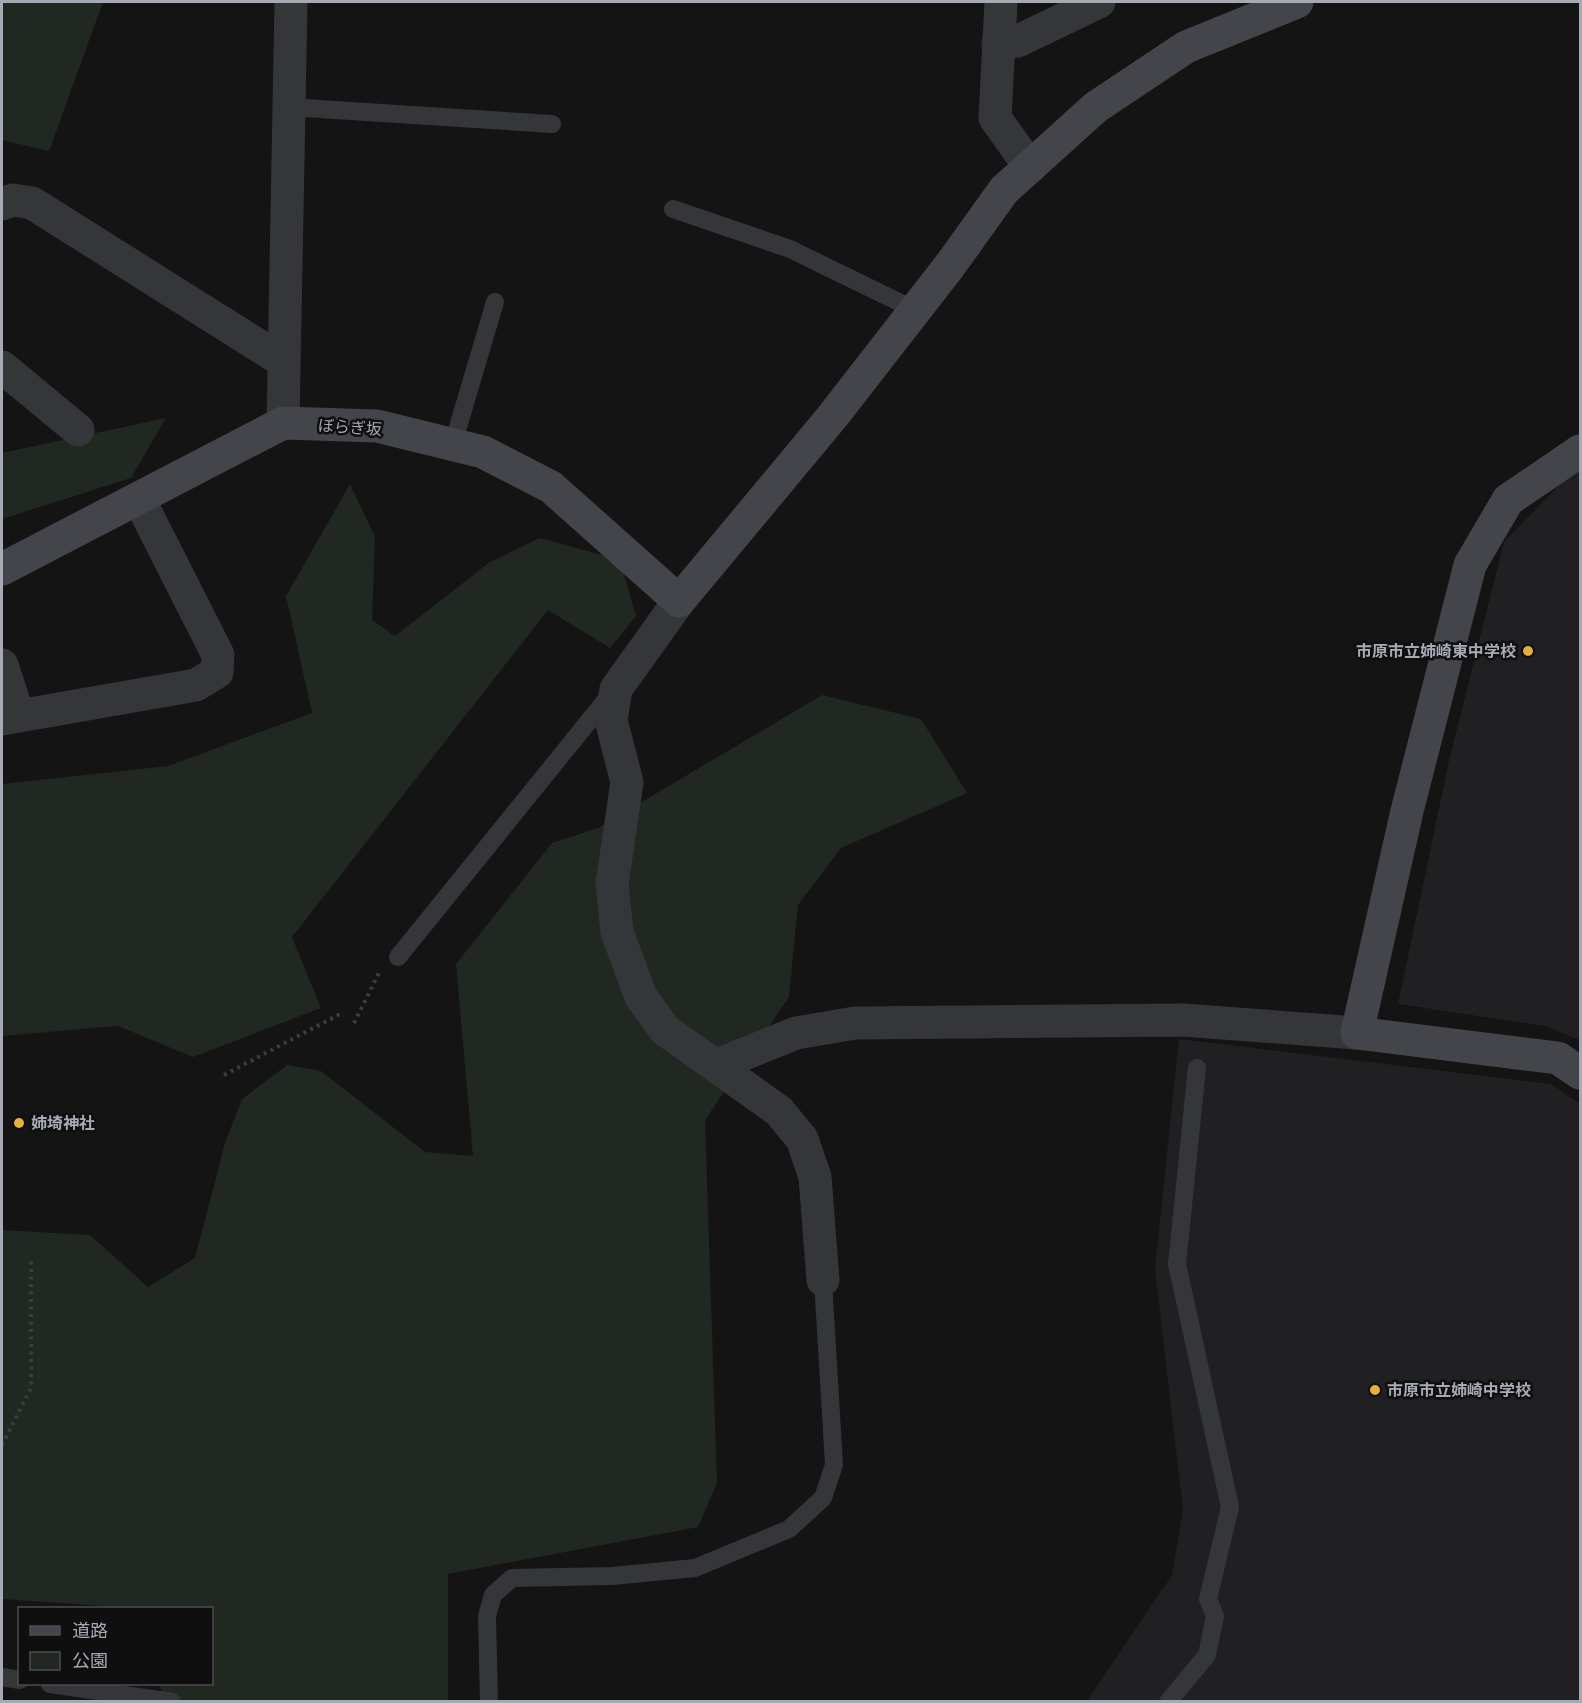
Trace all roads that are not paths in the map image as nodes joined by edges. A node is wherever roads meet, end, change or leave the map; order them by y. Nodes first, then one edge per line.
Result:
1 (291, 2) edge
2 (1001, 2) edge
3 (1099, 2) edge
4 (1297, 2) edge
5 (999, 43) junction
6 (289, 107) junction
7 (552, 124) dead end
8 (1030, 167) junction
9 (2, 204) edge
10 (673, 208) dead end
11 (495, 302) dead end
12 (915, 310) junction
13 (283, 361) junction
14 (2, 367) edge
15 (283, 423) junction
16 (78, 430) dead end
17 (453, 444) junction
18 (1581, 451) edge
19 (139, 499) junction
20 (2, 569) edge
21 (679, 602) junction
22 (2, 665) edge
23 (616, 689) junction
24 (10, 716) edge
25 (390, 961) road end
26 (1357, 1033) junction
27 (717, 1065) junction
28 (1197, 1068) dead end
29 (1581, 1073) edge
30 (823, 1280) joint
31 (2, 1677) edge
32 (18, 1680) edge
33 (64, 1685) edge
34 (172, 1701) edge
35 (489, 1701) edge
36 (1168, 1701) edge

1 - 6 street
2 - 5 street
3 - 5 street
4 - 8 street
5 - 8 street
6 - 7 lane
6 - 13 street
8 - 12 street
9 - 13 street
10 - 12 lane
11 - 17 lane
12 - 21 street
13 - 15 street
14 - 16 street
15 - 17 street, ぼらぎ坂
15 - 19 street, ぼらぎ坂
17 - 21 street, ぼらぎ坂
18 - 26 street
19 - 20 street, ぼらぎ坂
19 - 24 street
21 - 23 street
22 - 24 street
23 - 25 lane
23 - 27 street
26 - 27 street
26 - 29 street
27 - 30 street
28 - 36 lane
30 - 35 lane
31 - 32 lane
33 - 34 lane

